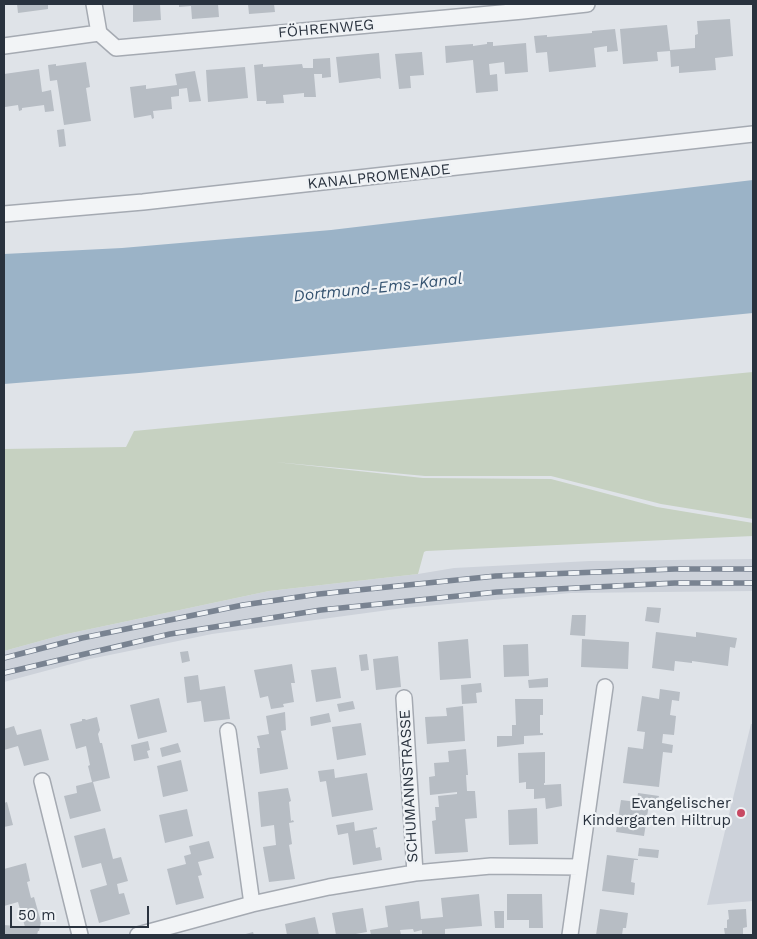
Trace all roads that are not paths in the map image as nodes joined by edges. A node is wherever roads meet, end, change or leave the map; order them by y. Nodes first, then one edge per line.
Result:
1 (94, 4) edge
2 (587, 4) edge
3 (523, 8) edge
4 (99, 33) junction
5 (4, 46) edge
6 (753, 134) edge
7 (4, 214) edge
8 (605, 687) dead end
9 (404, 698) dead end
10 (228, 731) dead end
11 (42, 781) dead end
12 (579, 867) junction
13 (415, 874) junction
14 (252, 904) junction
15 (80, 935) edge
16 (138, 935) edge
17 (570, 935) edge

1 - 4 street
2 - 3 street, FÖHRENWEG
3 - 4 street, FÖHRENWEG
4 - 5 street
6 - 7 street, KANALPROMENADE
8 - 12 street
9 - 13 street, SCHUMANNSTRASSE
10 - 14 street
11 - 15 street
12 - 13 street, SCHUMANNSTRASSE
12 - 17 street
13 - 14 street, SCHUMANNSTRASSE
14 - 16 street, SCHUMANNSTRASSE

